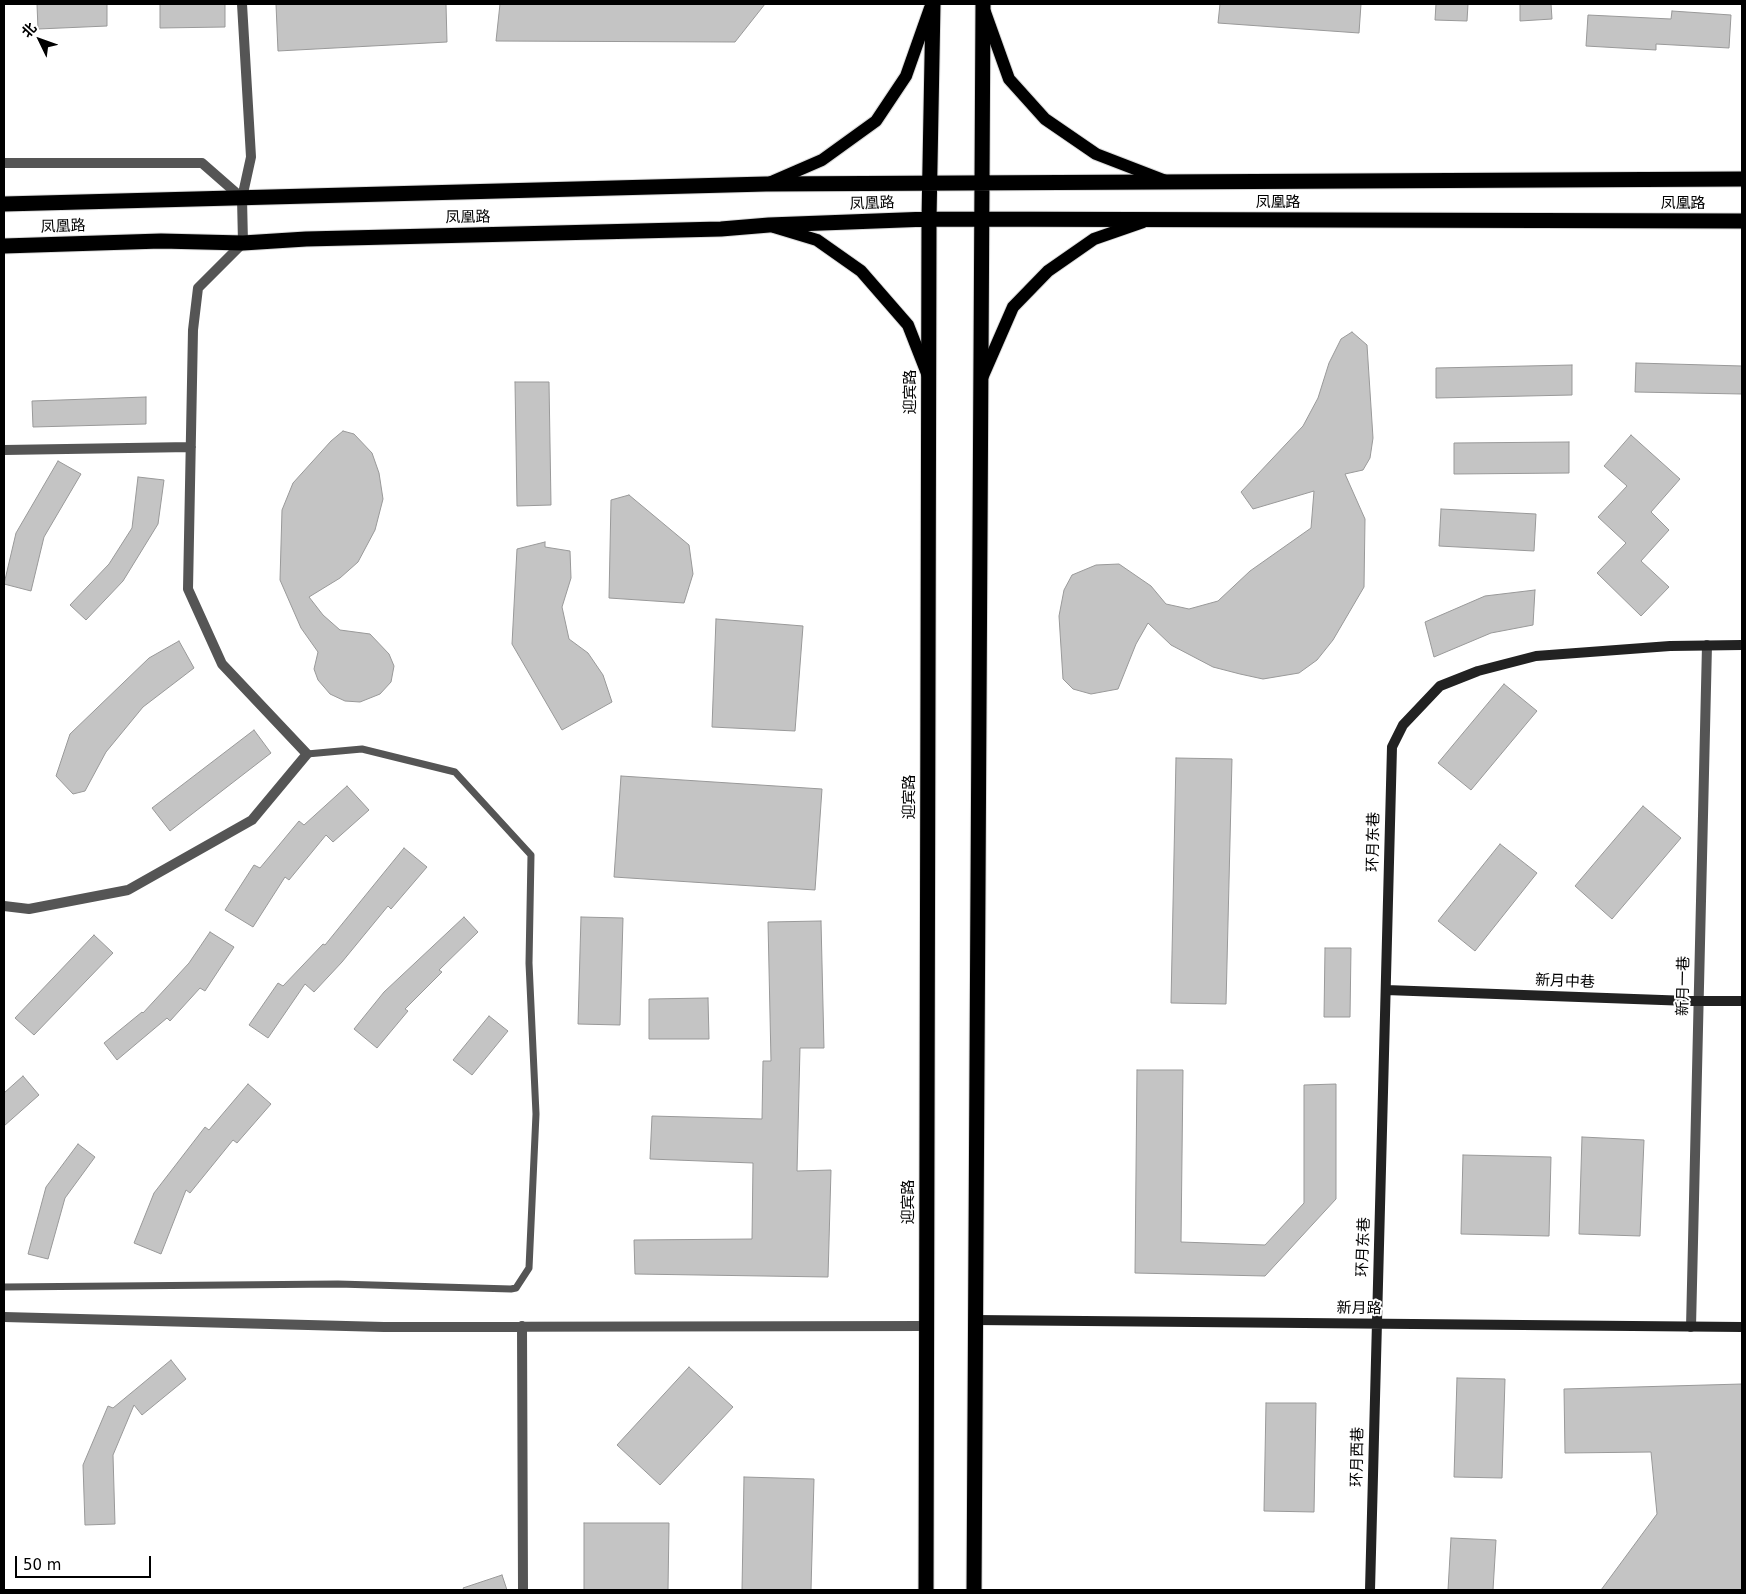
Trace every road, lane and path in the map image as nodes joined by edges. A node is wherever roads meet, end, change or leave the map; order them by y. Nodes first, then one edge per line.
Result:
1 (242, 4) edge
2 (932, 4) edge
3 (983, 5) edge
4 (4, 163) edge
5 (1742, 179) edge
6 (1173, 183) junction
7 (766, 184) junction
8 (981, 184) junction
9 (929, 185) junction
10 (242, 198) junction
11 (4, 204) edge
12 (929, 219) junction
13 (981, 220) junction
14 (1148, 220) junction
15 (1742, 221) edge
16 (769, 225) junction
17 (243, 243) junction
18 (4, 246) edge
19 (929, 379) junction
20 (980, 382) junction
21 (191, 447) junction
22 (4, 450) edge
23 (1708, 645) junction
24 (1742, 645) edge
25 (307, 754) junction
26 (4, 906) edge
27 (1386, 990) junction
28 (1699, 1001) junction
29 (1742, 1001) edge
30 (4, 1287) edge
31 (4, 1317) edge
32 (975, 1320) junction
33 (1376, 1324) junction
34 (522, 1326) junction
35 (926, 1326) junction
36 (1691, 1327) junction
37 (1742, 1327) edge
38 (523, 1590) edge
39 (926, 1590) edge
40 (974, 1590) edge
41 (1370, 1590) edge

1 - 10 street
2 - 7 main road
2 - 9 highway, 迎宾路
3 - 6 main road
3 - 8 highway
4 - 10 street
5 - 6 highway, 凤凰路
6 - 8 highway, 凤凰路
7 - 9 highway, 凤凰路
7 - 10 highway, 凤凰路
8 - 9 highway, 凤凰路
8 - 13 highway
9 - 12 highway, 迎宾路
10 - 11 highway, 凤凰路
10 - 17 street
12 - 13 highway, 凤凰路
12 - 16 highway, 凤凰路
12 - 19 highway, 迎宾路
13 - 14 highway, 凤凰路
13 - 20 highway
14 - 15 highway, 凤凰路
14 - 20 main road
16 - 17 highway, 凤凰路
16 - 19 main road
17 - 18 highway, 凤凰路
17 - 21 street
19 - 35 highway, 迎宾路
20 - 32 highway
21 - 22 street
21 - 25 street
23 - 24 street, 环月东巷
23 - 27 street, 环月东巷
23 - 28 street, 新月一巷
25 - 26 street
25 - 30 lane
27 - 28 street, 新月中巷
27 - 33 street, 环月东巷
28 - 29 street, 新月中巷
28 - 36 street, 新月一巷
31 - 34 street
32 - 33 street, 新月路
32 - 40 highway
33 - 36 street, 新月路
33 - 41 street, 环月西巷
34 - 35 street
34 - 38 street
35 - 39 highway, 迎宾路
36 - 37 street, 新月路

